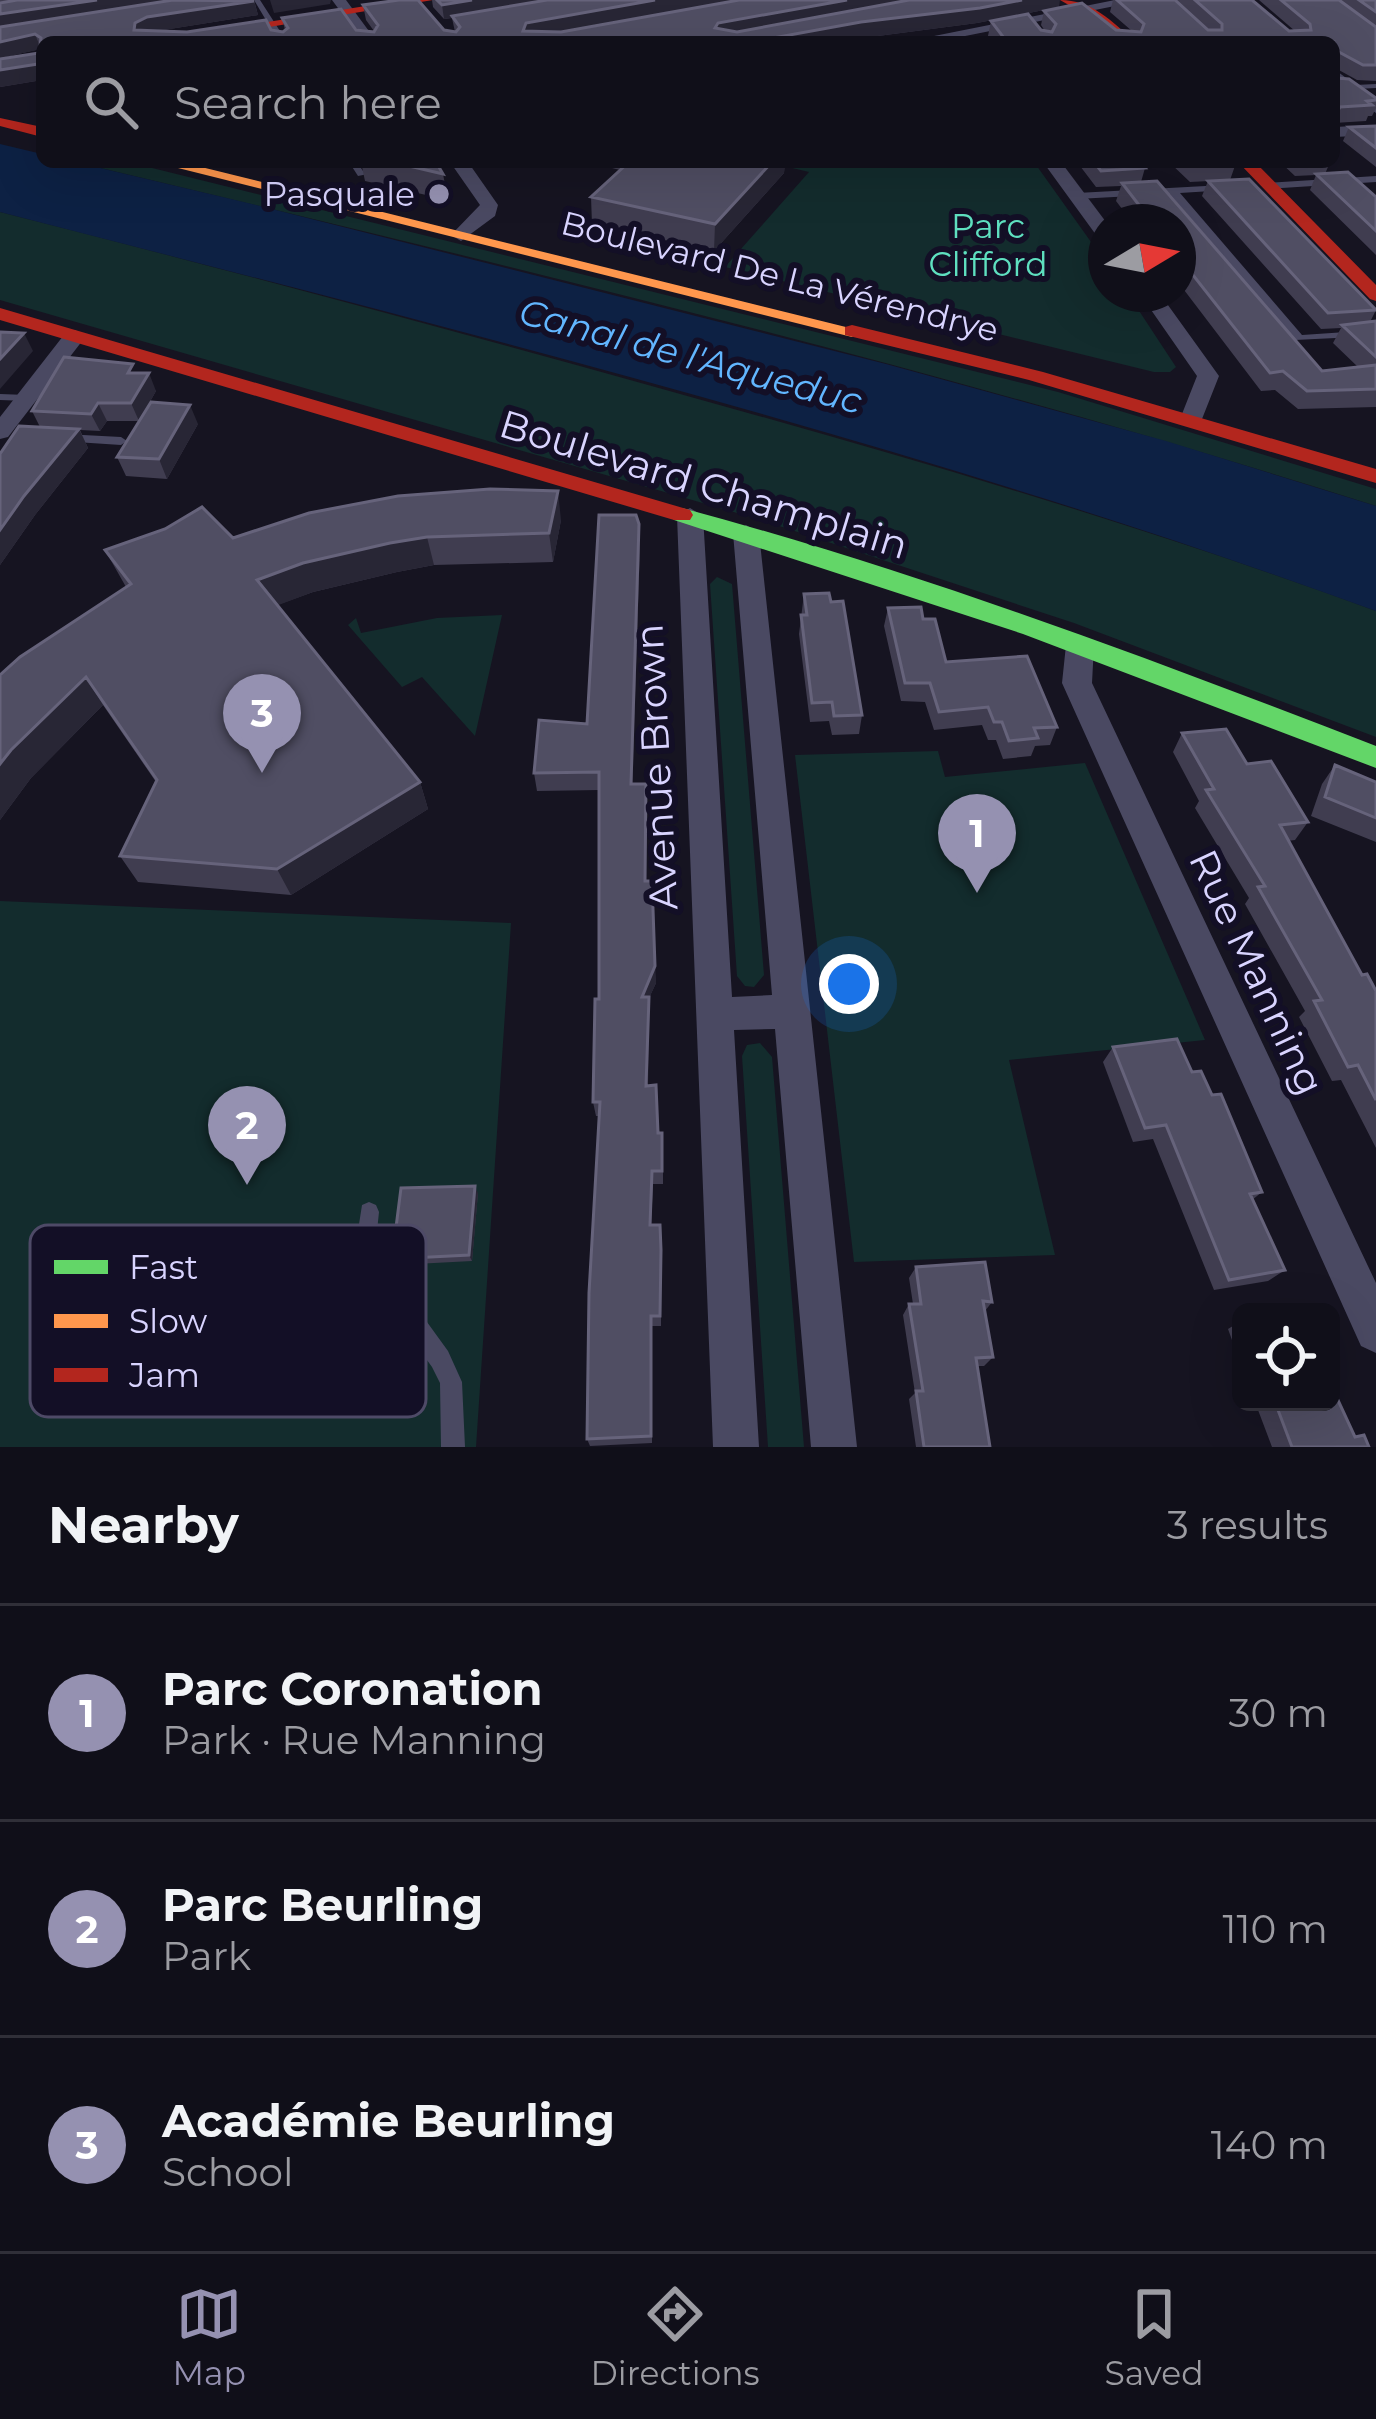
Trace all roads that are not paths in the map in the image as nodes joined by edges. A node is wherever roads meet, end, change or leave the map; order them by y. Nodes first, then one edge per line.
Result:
1 (1138, 0) edge
2 (423, 3) edge
3 (1076, 5) edge
4 (344, 6) edge
5 (1027, 21) junction
6 (270, 22) edge
7 (1039, 35) edge
8 (187, 36) edge
9 (366, 36) edge
10 (968, 36) edge
11 (1119, 36) edge
12 (1376, 86) edge
13 (1342, 87) edge
14 (1376, 108) edge
15 (2, 112) edge
16 (36, 115) edge
17 (36, 129) edge
18 (1376, 130) edge
19 (1340, 132) edge
20 (191, 168) edge
21 (256, 168) edge
22 (357, 168) edge
23 (463, 168) edge
24 (1056, 168) edge
25 (382, 170) dead end
26 (1256, 178) edge
27 (1376, 179) edge
28 (1362, 180) junction
29 (1229, 188) edge
30 (1173, 191) junction
31 (1376, 192) edge
32 (1077, 196) junction
33 (1088, 211) edge
34 (470, 228) junction
35 (1376, 295) edge
36 (1163, 312) edge
37 (0, 314) edge
38 (1376, 333) edge
39 (75, 336) junction
40 (0, 397) edge
41 (27, 398) junction
42 (1196, 409) junction
43 (6, 434) edge
44 (39, 436) edge
45 (121, 441) edge
46 (1376, 451) edge
47 (1376, 476) edge
48 (690, 516) junction
49 (746, 533) junction
50 (1080, 645) junction
51 (1376, 757) edge
52 (791, 1012) junction
53 (712, 1014) junction
54 (369, 1211) dead end
55 (368, 1225) edge
56 (1376, 1331) edge
57 (426, 1339) edge
58 (453, 1447) edge
59 (736, 1447) edge
60 (834, 1447) edge

1 - 3 street
2 - 4 main road
3 - 5 street
3 - 11 main road
4 - 6 main road
4 - 9 street
5 - 7 lane
5 - 10 street
6 - 8 main road
12 - 13 lane
13 - 14 street
15 - 16 main road
15 - 17 main road
18 - 19 street
20 - 34 main road, Boulevard De La Vérendrye
21 - 34 main road, Boulevard De La Vérendrye
22 - 25 lane
23 - 34 street
24 - 32 street
26 - 28 lane
26 - 35 main road
27 - 28 lane
28 - 31 lane
29 - 30 lane
30 - 32 lane
30 - 38 lane
32 - 33 street
34 - 42 main road, Boulevard De La Vérendrye
36 - 42 street
37 - 39 main road, Boulevard Champlain
39 - 41 street
39 - 48 main road, Boulevard Champlain
40 - 41 lane
41 - 43 street
42 - 46 main road, Boulevard De La Vérendrye
42 - 47 main road, Boulevard De La Vérendrye
44 - 45 lane
48 - 49 main road, Boulevard Champlain
48 - 53 street, Avenue Brown
49 - 50 main road, Boulevard Champlain
49 - 52 street
50 - 51 main road, Boulevard Champlain
50 - 56 street, Rue Manning
52 - 53 street
52 - 60 street
53 - 59 street, Avenue Brown
54 - 55 lane
57 - 58 lane

